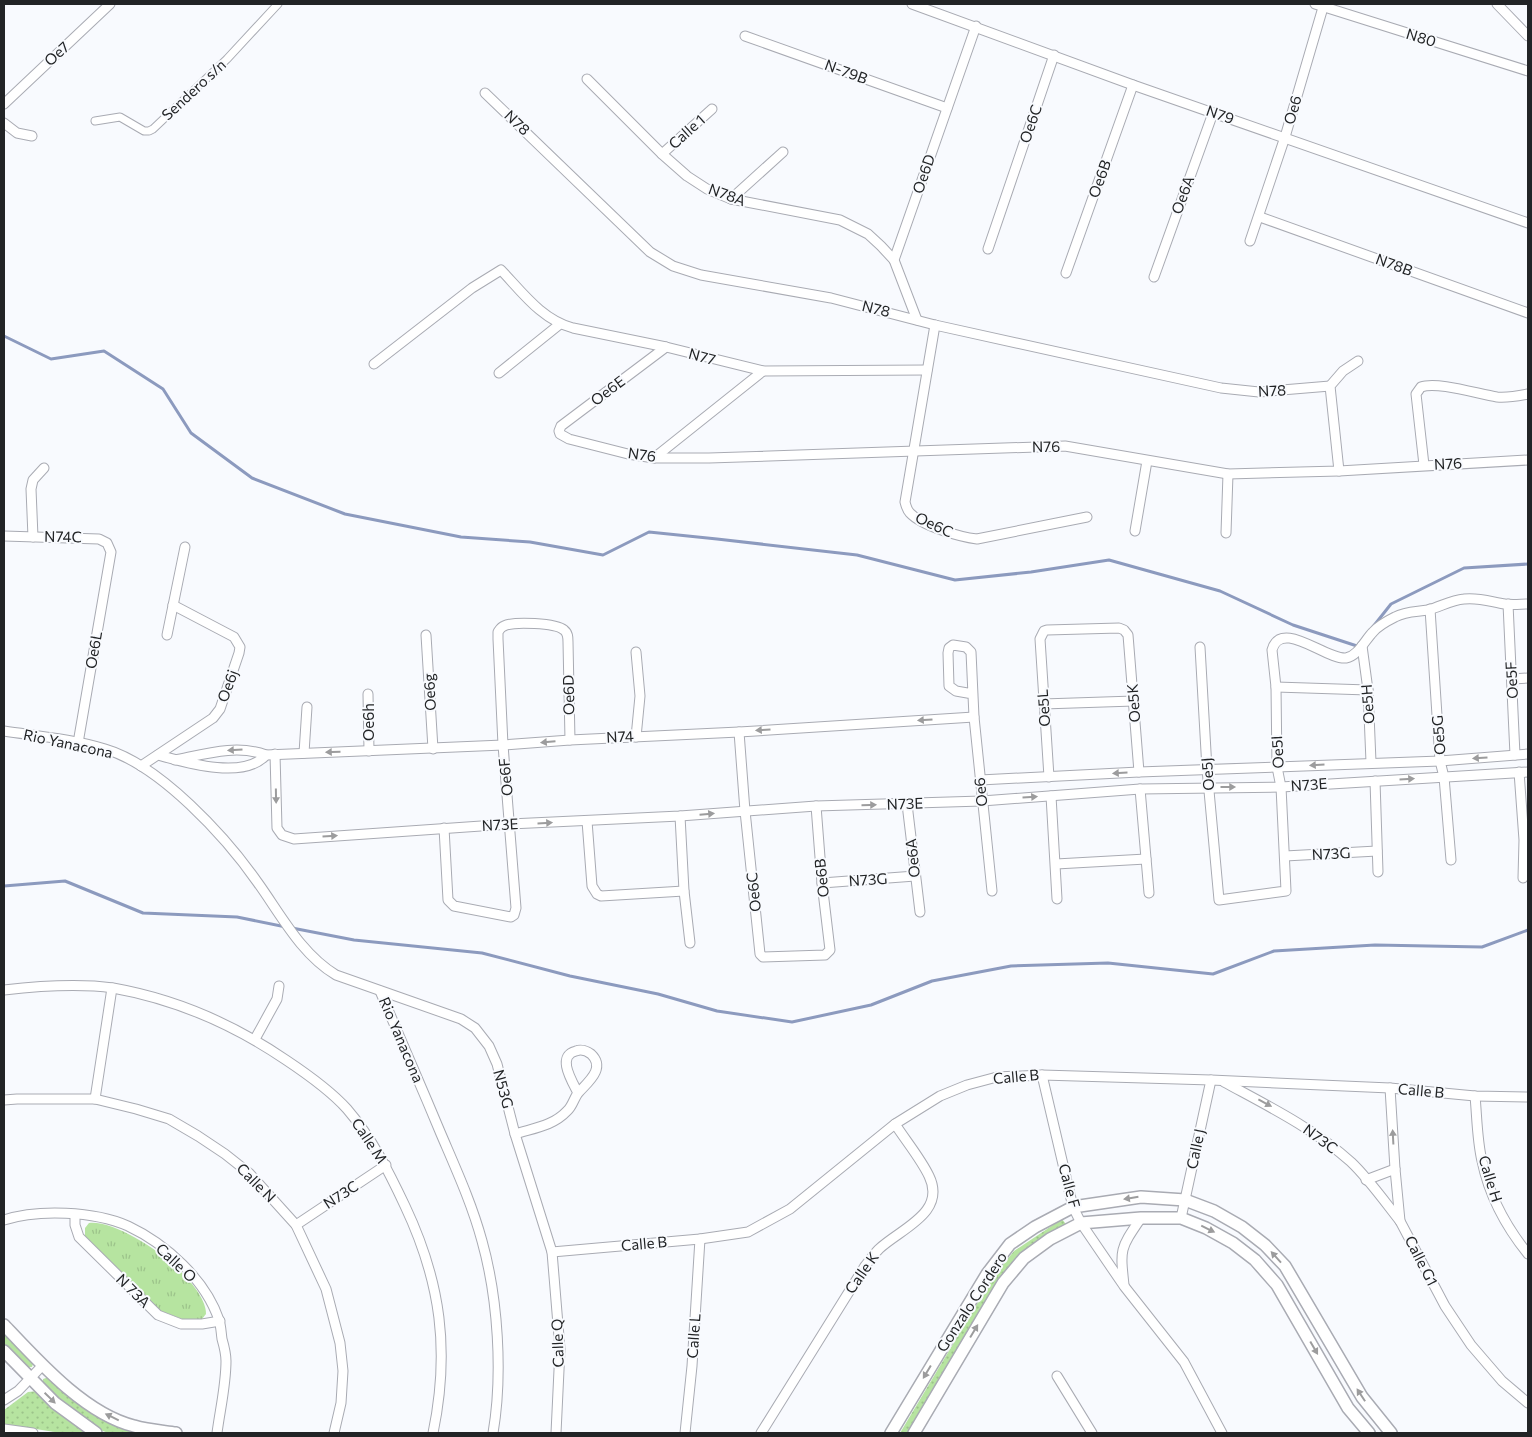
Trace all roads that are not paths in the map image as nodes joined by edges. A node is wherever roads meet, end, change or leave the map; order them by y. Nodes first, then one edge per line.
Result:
1 (110, 4) edge
2 (278, 4) edge
3 (912, 4) edge
4 (1498, 4) edge
5 (1321, 5) edge
6 (976, 26) junction
7 (745, 36) dead end
8 (1528, 36) edge
9 (1054, 55) junction
10 (1528, 71) edge
11 (587, 78) dead end
12 (1134, 85) junction
13 (485, 93) dead end
14 (4, 104) edge
15 (947, 108) junction
16 (712, 109) dead end
17 (1213, 113) junction
18 (95, 121) dead end
19 (4, 123) edge
20 (32, 136) dead end
21 (1285, 137) junction
22 (783, 152) dead end
23 (662, 154) junction
24 (731, 199) junction
25 (1260, 217) junction
26 (1528, 223) edge
27 (1250, 241) dead end
28 (988, 250) dead end
29 (894, 260) junction
30 (1066, 273) dead end
31 (1154, 277) dead end
32 (1528, 313) edge
33 (917, 320) junction
34 (560, 324) junction
35 (935, 325) junction
36 (666, 347) junction
37 (1358, 361) dead end
38 (374, 364) dead end
39 (927, 370) junction
40 (763, 371) junction
41 (500, 373) dead end
42 (1330, 386) junction
43 (1528, 394) edge
44 (564, 437) joint
45 (914, 451) junction
46 (654, 458) junction
47 (1528, 460) edge
48 (1147, 461) junction
49 (1424, 465) junction
50 (44, 468) dead end
51 (1340, 471) junction
52 (1228, 474) junction
53 (1087, 516) dead end
54 (1135, 531) dead end
55 (1226, 532) dead end
56 (4, 536) edge
57 (33, 537) junction
58 (185, 547) dead end
59 (111, 556) joint
60 (1508, 604) junction
61 (1528, 604) edge
62 (173, 605) junction
63 (1430, 609) junction
64 (426, 634) dead end
65 (167, 635) dead end
66 (498, 639) joint
67 (1040, 639) joint
68 (1362, 646) junction
69 (1200, 647) dead end
70 (636, 652) dead end
71 (1528, 678) edge
72 (1512, 679) junction
73 (1276, 687) junction
74 (1368, 690) junction
75 (368, 694) dead end
76 (973, 694) junction
77 (1134, 700) junction
78 (1043, 704) junction
79 (306, 707) dead end
80 (974, 717) junction
81 (4, 731) edge
82 (739, 732) junction
83 (636, 737) junction
84 (570, 740) junction
85 (78, 743) junction
86 (503, 745) junction
87 (433, 749) junction
88 (369, 751) junction
89 (304, 753) junction
90 (270, 754) junction
91 (1528, 754) edge
92 (158, 755) junction
93 (1515, 755) junction
94 (176, 760) junction
95 (1440, 761) junction
96 (1371, 762) junction
97 (141, 766) junction
98 (1277, 767) junction
99 (1207, 769) junction
100 (1139, 772) junction
101 (1524, 772) edge
102 (1049, 777) junction
103 (1444, 777) junction
104 (980, 780) junction
105 (1375, 781) junction
106 (1208, 787) junction
107 (1281, 787) junction
108 (1140, 789) junction
109 (1051, 796) junction
110 (982, 801) junction
111 (907, 804) junction
112 (816, 806) junction
113 (745, 811) junction
114 (680, 816) junction
115 (587, 821) junction
116 (510, 824) junction
117 (444, 828) junction
118 (1526, 840) edge
119 (1377, 851) junction
120 (1284, 856) junction
121 (1146, 859) junction
122 (1451, 860) dead end
123 (1056, 864) junction
124 (1378, 872) dead end
125 (915, 876) junction
126 (1523, 878) dead end
127 (822, 883) junction
128 (684, 891) junction
129 (992, 891) dead end
130 (1286, 891) joint
131 (1149, 893) dead end
132 (1057, 898) dead end
133 (920, 912) dead end
134 (690, 943) dead end
135 (830, 950) joint
136 (279, 986) dead end
137 (112, 988) junction
138 (4, 990) edge
139 (380, 990) junction
140 (255, 1039) junction
141 (1042, 1075) junction
142 (1211, 1080) junction
143 (1222, 1080) junction
144 (1390, 1088) junction
145 (578, 1093) junction
146 (1475, 1096) junction
147 (1528, 1097) edge
148 (95, 1099) junction
149 (4, 1100) edge
150 (895, 1124) junction
151 (515, 1134) junction
152 (386, 1166) junction
153 (1395, 1169) junction
154 (1366, 1180) junction
155 (1185, 1200) junction
156 (1073, 1207) junction
157 (75, 1215) junction
158 (1142, 1218) junction
159 (1181, 1218) junction
160 (4, 1220) edge
161 (1400, 1221) junction
162 (1081, 1223) junction
163 (296, 1225) junction
164 (700, 1239) junction
165 (552, 1252) junction
166 (1528, 1254) edge
167 (1124, 1286) junction
168 (220, 1321) junction
169 (4, 1325) edge
170 (4, 1351) edge
171 (42, 1366) junction
172 (1057, 1376) dead end
173 (31, 1379) junction
174 (4, 1400) edge
175 (1528, 1403) edge
176 (4, 1429) edge
177 (33, 1433) edge
178 (96, 1433) edge
179 (176, 1433) edge
180 (217, 1433) edge
181 (334, 1433) edge
182 (433, 1433) edge
183 (493, 1433) edge
184 (556, 1433) edge
185 (685, 1433) edge
186 (760, 1433) edge
187 (890, 1433) edge
188 (914, 1433) edge
189 (1092, 1433) edge
190 (1222, 1433) edge
191 (1368, 1433) edge
192 (1391, 1433) edge

1 - 14 street, Oe7
2 - 18 street, Sendero s/n
3 - 6 street, N79
4 - 8 street
5 - 10 street, N80
5 - 21 street, Oe6
6 - 9 street, N79
6 - 15 street, Oe6D
7 - 15 street, N-79B
9 - 12 street, N79
9 - 28 street, Oe6C
11 - 23 street, N78A
12 - 17 street, N79
12 - 30 street, Oe6B
13 - 33 street, N78
15 - 29 street, Oe6D
16 - 23 street, Calle 1
17 - 21 street, N79
17 - 31 street, Oe6A
19 - 20 street
21 - 25 street, Oe6
21 - 26 street, N79
22 - 24 street
23 - 24 street, N78A
24 - 29 street, N78A
25 - 27 street, Oe6
25 - 32 street, N78B
29 - 33 street
33 - 35 street, N78
34 - 36 street, N77
34 - 38 street, N77
34 - 41 street
35 - 39 street, Oe6C
35 - 42 street, N78
36 - 40 street, N77
36 - 44 street, Oe6E
37 - 42 street
39 - 40 street, N77
39 - 45 street, Oe6C
40 - 46 street
42 - 51 street
43 - 49 street
44 - 46 street, N76
45 - 46 street, N76
45 - 48 street, N76
45 - 53 street, Oe6C
47 - 49 street, N76
48 - 52 street, N76
48 - 54 street
49 - 51 street, N76
50 - 57 street
51 - 52 street, N76
52 - 55 street
56 - 57 street, N74C
57 - 59 street, N74C
58 - 62 street
59 - 85 street, Oe6L
60 - 61 street
60 - 63 street
60 - 72 street, Oe5F
62 - 65 street
62 - 92 street, Oe6j
63 - 68 street
63 - 95 street, Oe5G
64 - 87 street, Oe6g
66 - 84 street, Oe6D
66 - 86 street, Oe6F
67 - 77 street, Oe5K
67 - 78 street, Oe5L
68 - 73 street, Oe5I
68 - 74 street, Oe5H
69 - 99 street, Oe5J
70 - 83 street
71 - 72 street
72 - 93 street, Oe5F
73 - 74 street
73 - 98 street, Oe5I
74 - 96 street, Oe5H
75 - 88 street, Oe6h
76 - 76 street, Oe6
76 - 80 street, Oe6
77 - 78 street
77 - 100 street, Oe5K
78 - 102 street, Oe5L
79 - 89 street
80 -> 82 street, N74
80 - 104 street, Oe6
81 - 85 street, Rio Yanacona
82 - 83 street, N74
82 - 113 street, Oe6C
83 - 84 street, N74
84 -> 86 street, N74
85 - 97 street, Rio Yanacona
86 - 87 street, N74
86 - 116 street, Oe6F
87 - 88 street, N74
88 -> 89 street, N74
89 - 90 street, N74
90 -> 94 street
90 - 94 street
90 -> 117 street, N73E
91 - 93 street, N73E
92 - 94 street
92 - 97 street, Oe6j
93 -> 95 street, N73E
95 - 96 street, N73E
95 - 103 street, Oe5G
96 -> 98 street, N73E
97 - 139 street, Rio Yanacona
98 - 99 street, N73E
98 - 107 street, Oe5I
99 - 100 street, N73E
99 - 106 street, Oe5J
100 -> 102 street, N73E
101 - 103 street, N73E
101 - 118 street
102 - 104 street, N73E
105 -> 103 street, N73E
103 - 122 street, Oe5G
104 - 110 street, Oe6
105 - 107 street, N73E
105 - 119 street
106 -> 107 street, N73E
106 - 108 street, N73E
106 - 130 street, Oe5J
107 - 120 street, Oe5I
108 - 109 street, N73E
108 - 121 street
110 -> 109 street, N73E
109 - 123 street
110 - 111 street, N73E
110 - 129 street, Oe6
112 -> 111 street, N73E
111 - 125 street, Oe6A
112 - 113 street, N73E
112 - 127 street, Oe6B
114 -> 113 street, N73E
113 - 135 street, Oe6C
114 - 115 street, N73E
114 - 128 street
116 -> 115 street, N73E
115 - 128 street
116 - 117 street, N73E
116 - 117 street, Oe6F
118 - 126 street
119 - 120 street, N73G
119 - 124 street
120 - 130 street, Oe5I
121 - 123 street
121 - 131 street
123 - 132 street
125 - 127 street, N73G
125 - 133 street, Oe6A
127 - 135 street, Oe6B
128 - 134 street
136 - 140 street
137 - 138 street, Calle M
137 - 140 street, Calle M
137 - 148 street
139 - 151 street, N53G
139 - 183 street, Rio Yanacona
140 - 152 street, Calle M
141 - 142 street, Calle B
141 - 150 street, Calle B
141 - 156 street, Calle F
142 - 143 street, Calle B
142 - 155 street, Calle J
143 - 144 street, Calle B
143 -> 154 street, N73C
144 - 146 street, Calle B
153 -> 144 street, Calle G1
145 - 145 street
145 - 151 street
146 - 147 street, Calle B
146 - 166 street, Calle H
148 - 149 street, Calle N
148 - 163 street, Calle N
150 - 164 street, Calle B
150 - 186 street, Calle K
151 - 165 street, N53G
152 - 163 street, N73C
152 - 182 street, Calle M
153 - 154 street
153 - 161 street, Calle G1
154 - 161 street, N73C
155 -> 156 street, Gonzalo Cordero
155 - 159 street, Calle J
192 -> 155 street, Gonzalo Cordero
156 - 162 street, Calle F
156 -> 187 street, Gonzalo Cordero
157 - 160 street, Calle O
157 - 168 street, Calle O
157 - 168 street, N 73A
158 - 159 street, Gonzalo Cordero
158 - 162 street, Gonzalo Cordero
158 - 167 street
159 -> 191 street, Gonzalo Cordero
161 - 175 street, Calle G1
162 - 167 street, Calle F
188 -> 162 street, Gonzalo Cordero
163 - 181 street, Calle N
164 - 165 street, Calle B
164 - 185 street, Calle L
165 - 184 street, Calle Q
167 - 190 street, Calle F
168 - 180 street, Calle O
169 - 171 street
170 - 173 street
171 - 173 street
179 -> 171 street
172 - 189 street
173 - 174 street
173 -> 178 street
176 - 177 street

